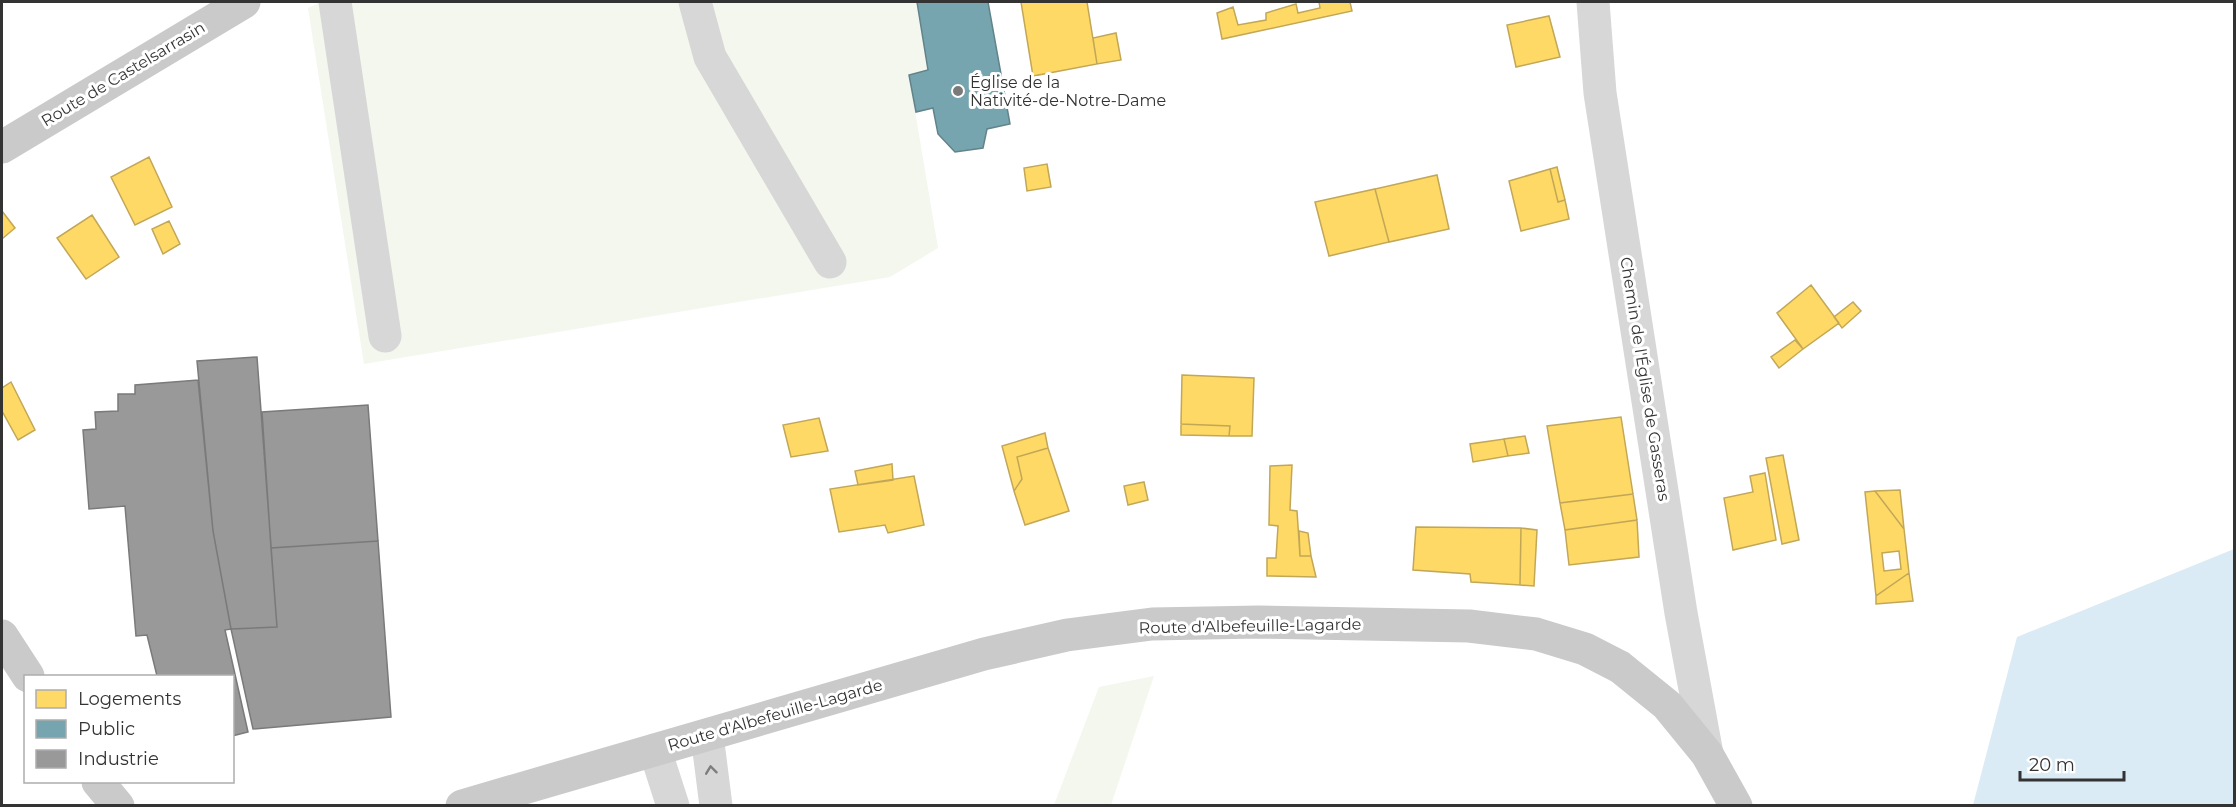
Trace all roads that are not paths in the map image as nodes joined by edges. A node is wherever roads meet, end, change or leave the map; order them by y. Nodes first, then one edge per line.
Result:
1 (244, 2) edge
2 (335, 2) edge
3 (695, 2) edge
4 (1593, 2) edge
5 (2, 147) edge
6 (830, 262) dead end
7 (385, 336) dead end
8 (2, 636) edge
9 (27, 675) edge
10 (706, 735) junction
11 (655, 750) junction
12 (1707, 754) junction
13 (99, 783) edge
14 (118, 806) edge
15 (462, 806) edge
16 (673, 806) edge
17 (716, 806) edge
18 (1736, 806) edge

1 - 5 main road, Route de Castelsarrasin
2 - 7 street
3 - 6 street
4 - 12 street, Chemin de l'Église de Gasseras
8 - 9 main road
10 - 11 main road, Route d'Albefeuille-Lagarde
10 - 12 main road, Route d'Albefeuille-Lagarde
17 -> 10 street
11 - 15 main road, Route d'Albefeuille-Lagarde
11 - 16 street
12 - 18 main road, Route d'Albefeuille-Lagarde
13 - 14 main road

